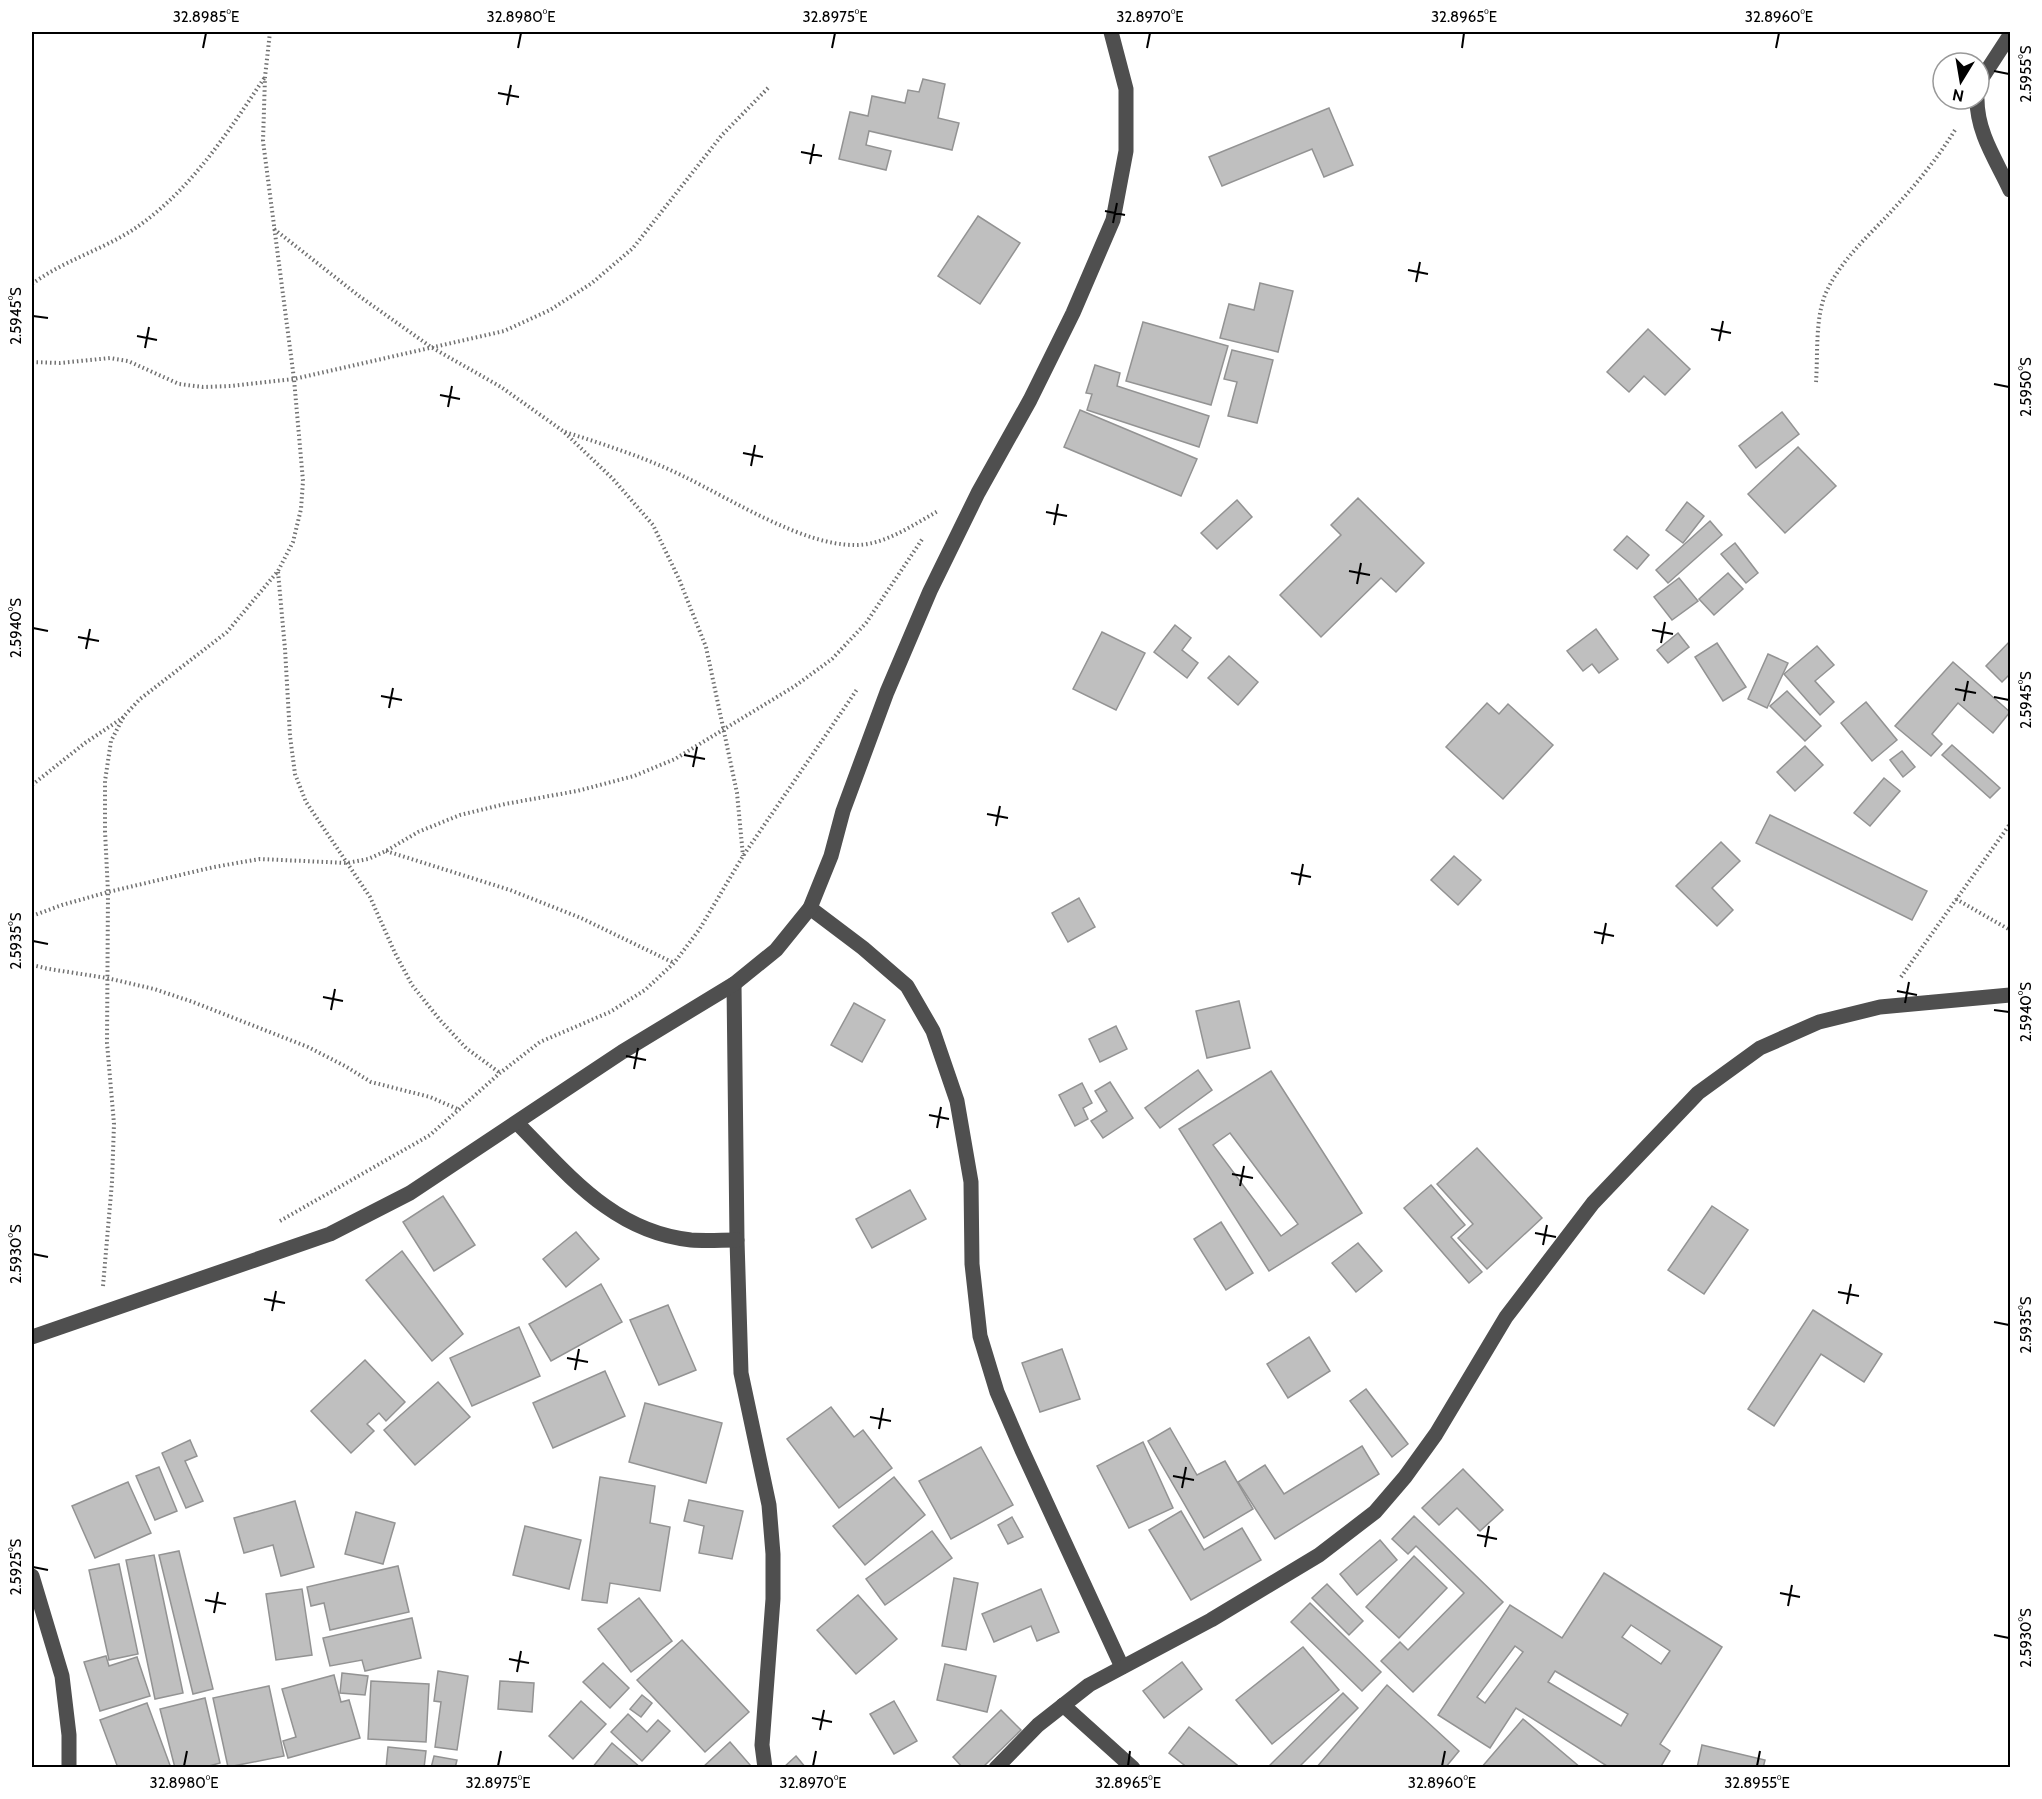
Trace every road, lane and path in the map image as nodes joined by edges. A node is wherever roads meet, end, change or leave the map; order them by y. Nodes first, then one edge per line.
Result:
1 (270, 32) edge
2 (1111, 32) edge
3 (2010, 35) edge
4 (1991, 64) edge
5 (265, 76) junction
6 (770, 86) dead end
7 (1979, 111) edge
8 (1956, 129) dead end
9 (2010, 190) edge
10 (273, 229) junction
11 (32, 284) edge
12 (431, 346) junction
13 (32, 362) edge
14 (294, 379) junction
15 (1816, 382) dead end
16 (564, 431) junction
17 (937, 517) dead end
18 (924, 537) dead end
19 (278, 571) junction
20 (861, 683) dead end
21 (124, 716) junction
22 (724, 729) junction
23 (32, 785) edge
24 (2010, 824) edge
25 (386, 851) junction
26 (743, 856) junction
27 (347, 863) junction
28 (108, 892) junction
29 (1956, 899) junction
30 (810, 908) junction
31 (32, 916) edge
32 (2010, 930) edge
33 (674, 963) junction
34 (32, 964) edge
35 (107, 978) junction
36 (734, 984) junction
37 (2010, 995) edge
38 (1880, 1007) junction
39 (500, 1073) junction
40 (460, 1110) junction
41 (516, 1123) junction
42 (270, 1227) dead end
43 (737, 1240) junction
44 (100, 1311) junction
45 (32, 1337) edge
46 (32, 1576) edge
47 (1122, 1667) junction
48 (1063, 1705) junction
49 (69, 1767) edge
50 (765, 1767) edge
51 (996, 1767) edge
52 (1133, 1767) edge

1 - 5 path
2 - 30 street
3 - 4 street
5 - 10 path
5 - 11 path
6 - 12 path
7 - 9 street
8 - 15 path
10 - 12 path
10 - 14 path
12 - 14 path
12 - 16 path
13 - 14 path
14 - 19 path
16 - 17 path
16 - 22 path
18 - 22 path
19 - 21 path
19 - 27 path
20 - 26 path
21 - 23 path
21 - 28 path
22 - 25 path
22 - 26 path
24 - 29 path
25 - 27 path
25 - 33 path
26 - 33 path
27 - 28 path
27 - 39 path
28 - 31 path
28 - 35 path
29 - 32 path
29 - 38 path
30 - 36 street
30 - 47 street
33 - 39 path
34 - 35 path
35 - 40 path
35 - 44 path
36 - 41 street
36 - 43 street
37 - 38 street
38 - 47 street
39 - 40 path
40 - 42 path
41 - 43 street
41 - 44 street
43 - 50 street
44 - 45 street
46 - 49 street
47 - 48 street
48 - 51 street
48 - 52 street

